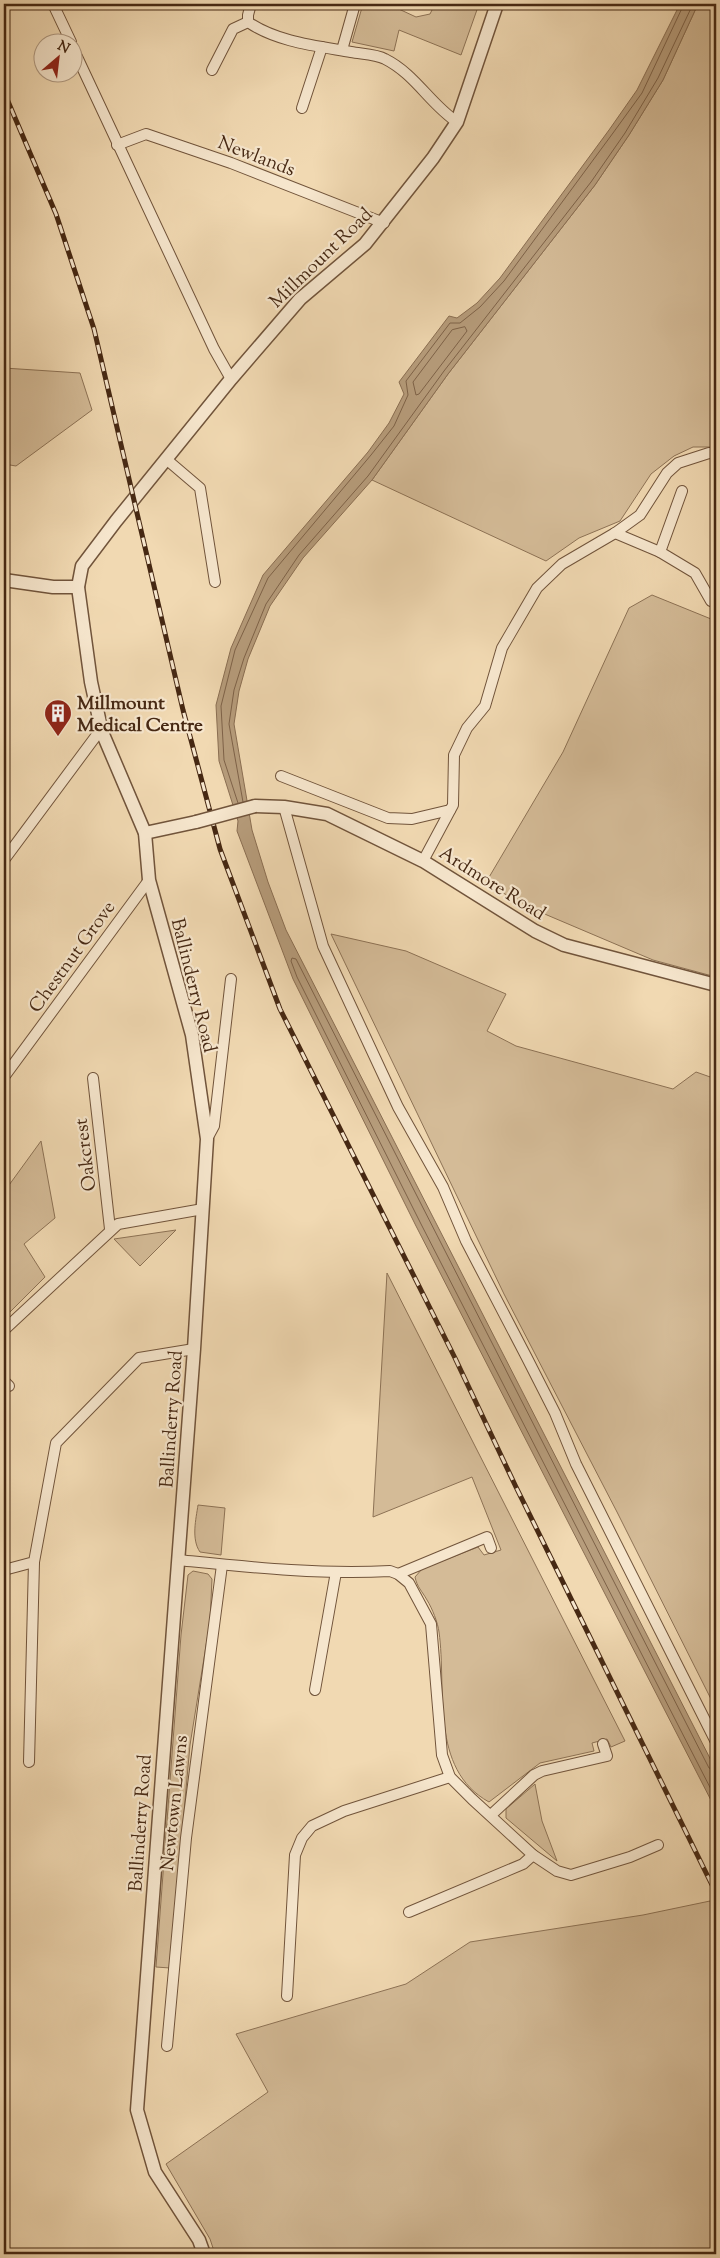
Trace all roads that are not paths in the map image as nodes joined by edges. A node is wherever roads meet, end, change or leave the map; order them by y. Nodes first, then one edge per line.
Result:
1 (53, 4) edge
2 (251, 4) edge
3 (355, 4) edge
4 (498, 4) edge
5 (248, 22) junction
6 (66, 32) edge
7 (322, 47) junction
8 (342, 50) junction
9 (82, 68) edge
10 (212, 70) dead end
11 (302, 108) dead end
12 (457, 122) junction
13 (117, 145) junction
14 (384, 223) junction
15 (231, 379) junction
16 (716, 454) edge
17 (166, 458) junction
18 (682, 491) dead end
19 (614, 533) junction
20 (660, 552) junction
21 (4, 580) edge
22 (215, 582) dead end
23 (78, 587) junction
24 (716, 602) edge
25 (102, 732) junction
26 (281, 776) dead end
27 (284, 807) junction
28 (450, 810) junction
29 (145, 833) junction
30 (4, 860) edge
31 (423, 861) junction
32 (149, 880) junction
33 (231, 979) dead end
34 (716, 984) edge
35 (4, 1077) edge
36 (93, 1078) dead end
37 (207, 1140) junction
38 (203, 1209) junction
39 (110, 1228) junction
40 (4, 1330) edge
41 (194, 1349) junction
42 (491, 1548) dead end
43 (178, 1560) junction
44 (34, 1562) junction
45 (222, 1565) junction
46 (4, 1570) edge
47 (336, 1572) junction
48 (398, 1574) junction
49 (316, 1690) dead end
50 (716, 1742) edge
51 (602, 1744) dead end
52 (29, 1762) dead end
53 (450, 1777) junction
54 (491, 1815) junction
55 (658, 1845) dead end
56 (533, 1855) junction
57 (409, 1912) dead end
58 (287, 1996) dead end
59 (167, 2046) dead end
60 (204, 2254) edge

1 - 6 street
2 - 5 street
3 - 8 street
4 - 12 street, Millmount Road
5 - 7 street
5 - 10 street
7 - 8 street
7 - 11 street
8 - 12 street
9 - 13 street
12 - 14 street, Millmount Road
13 - 14 street, Newlands
13 - 15 street
14 - 15 street, Millmount Road
15 - 17 street, Millmount Road
16 - 19 street
17 - 22 street
17 - 23 street, Millmount Road
18 - 20 street
19 - 20 street
19 - 28 street
20 - 24 street
21 - 23 street
23 - 25 street, Ballinderry Road
25 - 29 street, Ballinderry Road
25 - 30 street
26 - 28 street
27 - 29 street, Ardmore Road, bridge
27 - 31 street, Ardmore Road
27 - 50 street
28 - 31 street
29 - 32 street, Ballinderry Road
31 - 34 street, Ardmore Road
32 - 35 street, Chestnut Grove
32 - 37 street, Ballinderry Road
33 - 37 street
36 - 39 street, Oakcrest
37 - 38 street, Ballinderry Road
38 - 39 street
38 - 41 street, Ballinderry Road
39 - 40 street
41 - 43 street, Ballinderry Road
41 - 44 street
42 - 48 street
43 - 45 street
43 - 60 street, Ballinderry Road
44 - 46 street
44 - 52 street
45 - 47 street
45 - 59 street, Newtown Lawns
47 - 48 street
47 - 49 street
48 - 53 street
51 - 54 street
53 - 54 street
53 - 58 street
54 - 56 street
55 - 56 street
56 - 57 street

